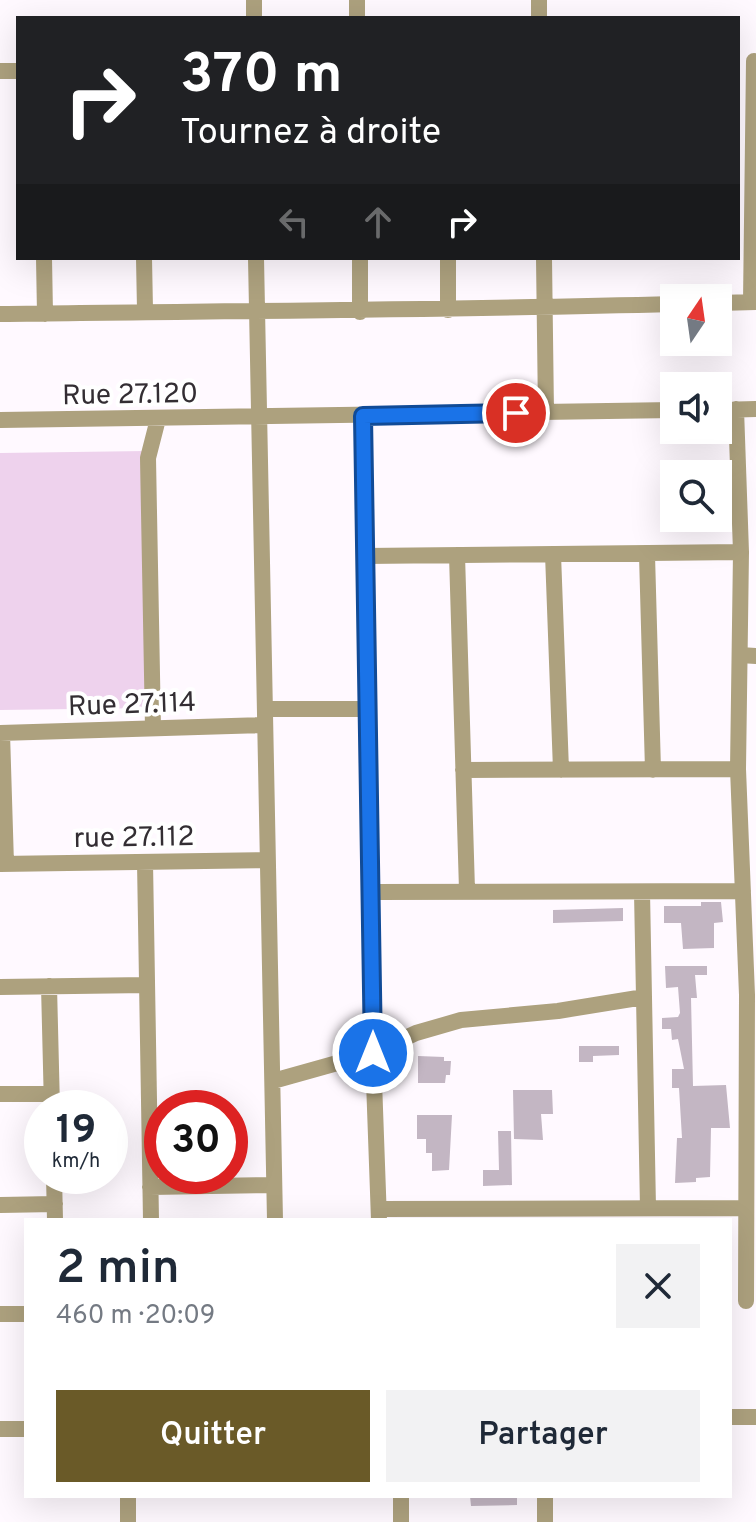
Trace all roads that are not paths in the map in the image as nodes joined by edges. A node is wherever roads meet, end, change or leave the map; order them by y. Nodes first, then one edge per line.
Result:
1 (749, 61) edge
2 (744, 215) edge
3 (44, 260) edge
4 (144, 260) edge
5 (256, 260) edge
6 (360, 260) edge
7 (448, 260) edge
8 (544, 260) edge
9 (753, 302) edge
10 (732, 303) edge
11 (660, 304) edge
12 (544, 307) junction
13 (145, 310) junction
14 (448, 310) junction
15 (256, 311) junction
16 (360, 312) junction
17 (0, 314) edge
18 (45, 314) junction
19 (732, 409) edge
20 (736, 409) junction
21 (756, 409) edge
22 (660, 410) edge
23 (546, 413) junction
24 (363, 416) junction
25 (260, 417) junction
26 (158, 419) junction
27 (0, 420) edge
28 (741, 552) junction
29 (553, 554) junction
30 (457, 555) junction
31 (647, 555) junction
32 (365, 556) junction
33 (748, 656) edge
34 (368, 709) junction
35 (265, 717) junction
36 (153, 728) junction
37 (1, 733) edge
38 (738, 769) junction
39 (463, 770) junction
40 (561, 770) junction
41 (653, 770) junction
42 (268, 860) junction
43 (145, 862) junction
44 (3, 864) edge
45 (467, 890) junction
46 (743, 891) junction
47 (372, 892) junction
48 (642, 892) junction
49 (147, 985) junction
50 (49, 986) junction
51 (0, 987) edge
52 (752, 995) edge
53 (644, 997) junction
54 (373, 1053) junction
55 (273, 1081) junction
56 (52, 1090) edge
57 (149, 1090) edge
58 (0, 1094) edge
59 (24, 1097) edge
60 (248, 1185) edge
61 (274, 1185) junction
62 (150, 1194) edge
63 (0, 1205) edge
64 (648, 1208) junction
65 (744, 1208) junction
66 (55, 1212) edge
67 (379, 1214) edge
68 (151, 1218) edge
69 (275, 1218) edge
70 (744, 1301) edge
71 (0, 1314) edge
72 (24, 1314) edge
73 (732, 1417) edge
74 (756, 1417) edge
75 (0, 1429) edge
76 (24, 1429) edge
77 (128, 1498) edge
78 (401, 1498) edge
79 (545, 1498) edge
80 (128, 1522) edge
81 (401, 1522) edge
82 (545, 1522) edge

1 - 2 street
2 - 9 street
3 - 18 street
4 - 13 street
5 - 15 street
6 - 16 street
7 - 14 street
8 - 12 street
9 - 10 street
11 - 12 street
12 - 14 street
12 - 23 street
13 - 15 street
13 - 18 street
14 - 16 street
15 - 16 street
15 - 25 street
17 - 18 street
19 - 20 street
20 - 21 street
20 - 28 street
22 - 23 street, Rue 27.120
23 - 24 street, Rue 27.120
24 - 25 street, Rue 27.120
24 - 32 street
25 - 26 street, Rue 27.120
25 - 35 street
26 - 27 street, Rue 27.120
26 - 36 street
28 - 31 street
28 - 33 street
29 - 30 street
29 - 31 street
29 - 40 street
30 - 32 street
30 - 39 street
31 - 41 street
32 - 34 street
33 - 38 street
34 - 35 street, Rue 27.114
34 - 47 street
35 - 36 street, Rue 27.114
35 - 42 street
36 - 37 street, Rue 27.114
37 - 44 street
38 - 41 street
38 - 46 street
39 - 40 street
39 - 45 street
40 - 41 street
42 - 43 street, rue 27.112
42 - 55 street
43 - 44 street, rue 27.112
43 - 49 street
45 - 47 street
45 - 48 street
46 - 48 street
46 - 52 street
47 - 54 street
48 - 53 street
49 - 50 street
49 - 57 street
50 - 51 street
50 - 56 street
52 - 65 street
53 - 54 street
53 - 64 street
54 - 55 street
54 - 67 street
55 - 61 street
58 - 59 street
60 - 61 street
61 - 69 street
62 - 68 street
63 - 66 street
64 - 65 street
64 - 67 street
65 - 70 street
71 - 72 street
73 - 74 street
75 - 76 street
77 - 80 street
78 - 81 street
79 - 82 street

